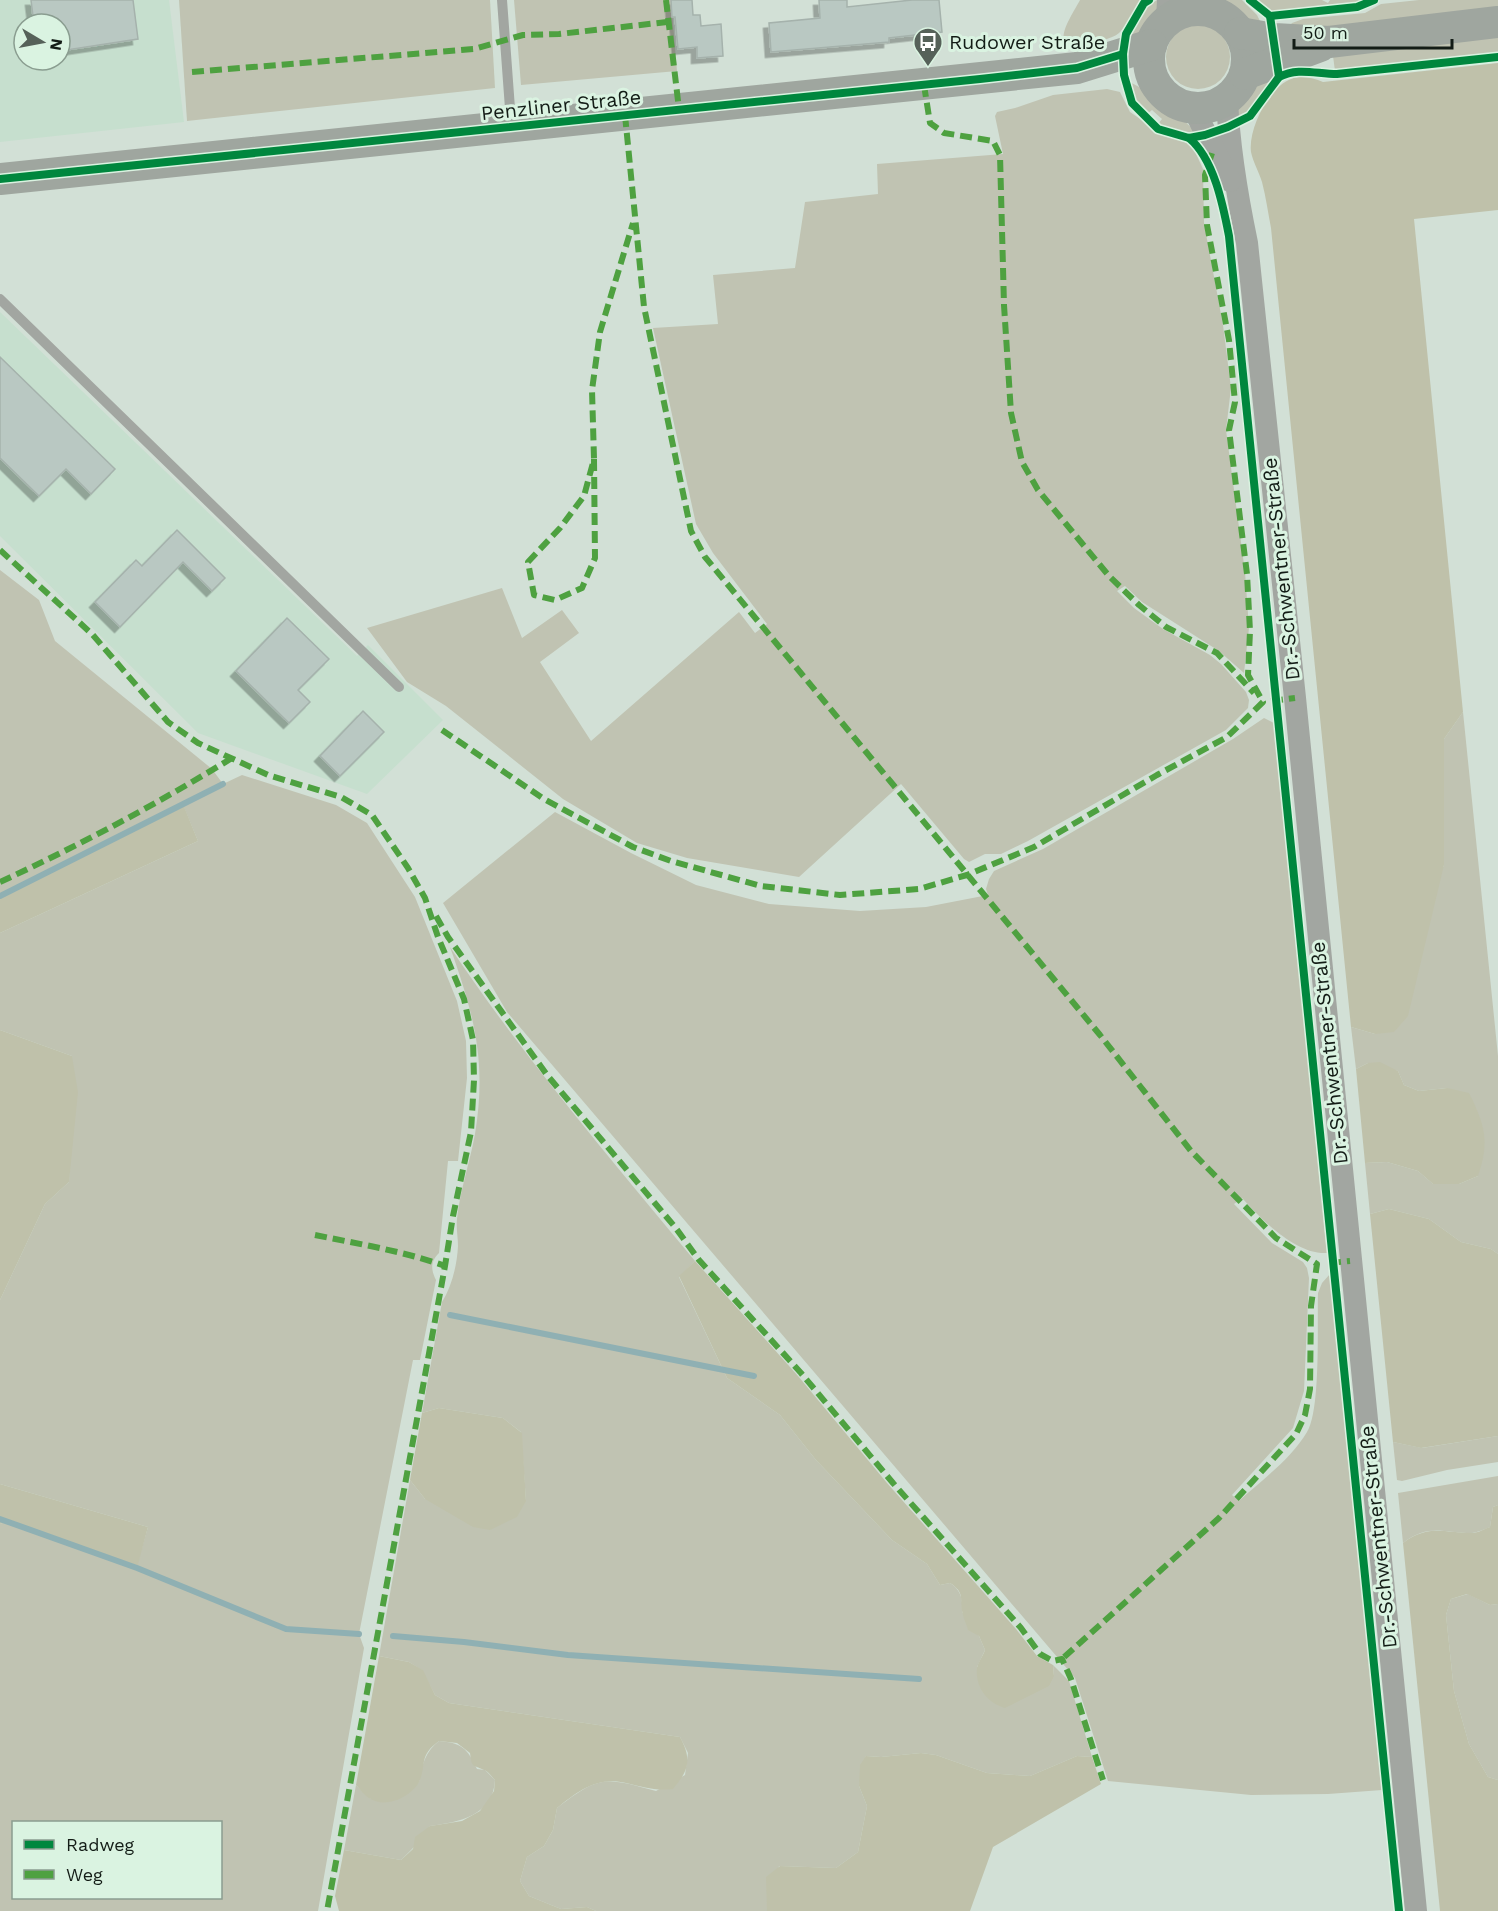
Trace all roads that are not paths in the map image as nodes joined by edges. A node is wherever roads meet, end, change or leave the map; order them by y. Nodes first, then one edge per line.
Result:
1 (502, 0) edge
2 (1201, 5) edge
3 (1162, 22) edge
4 (1498, 22) edge
5 (1240, 33) junction
6 (1329, 42) junction
7 (1077, 68) junction
8 (1245, 74) junction
9 (1155, 83) junction
10 (1227, 99) junction
11 (1193, 108) junction
12 (511, 126) junction
13 (0, 179) edge
14 (1237, 196) junction
15 (0, 299) edge
16 (399, 687) dead end
17 (1416, 1911) edge

1 - 12 lane
2 - 3 main road
2 - 5 main road
3 - 7 main road, Penzliner Straße
3 - 9 main road
4 - 6 main road
5 - 6 main road
5 - 8 main road
6 - 8 main road
7 - 9 main road, Penzliner Straße
7 - 12 main road, Penzliner Straße
8 - 10 main road
9 - 11 main road
10 - 11 main road
10 - 14 street, Dr.-Schwentner-Straße
11 - 14 street, Dr.-Schwentner-Straße
12 - 13 main road, Penzliner Straße
14 - 17 street, Dr.-Schwentner-Straße
15 - 16 lane

